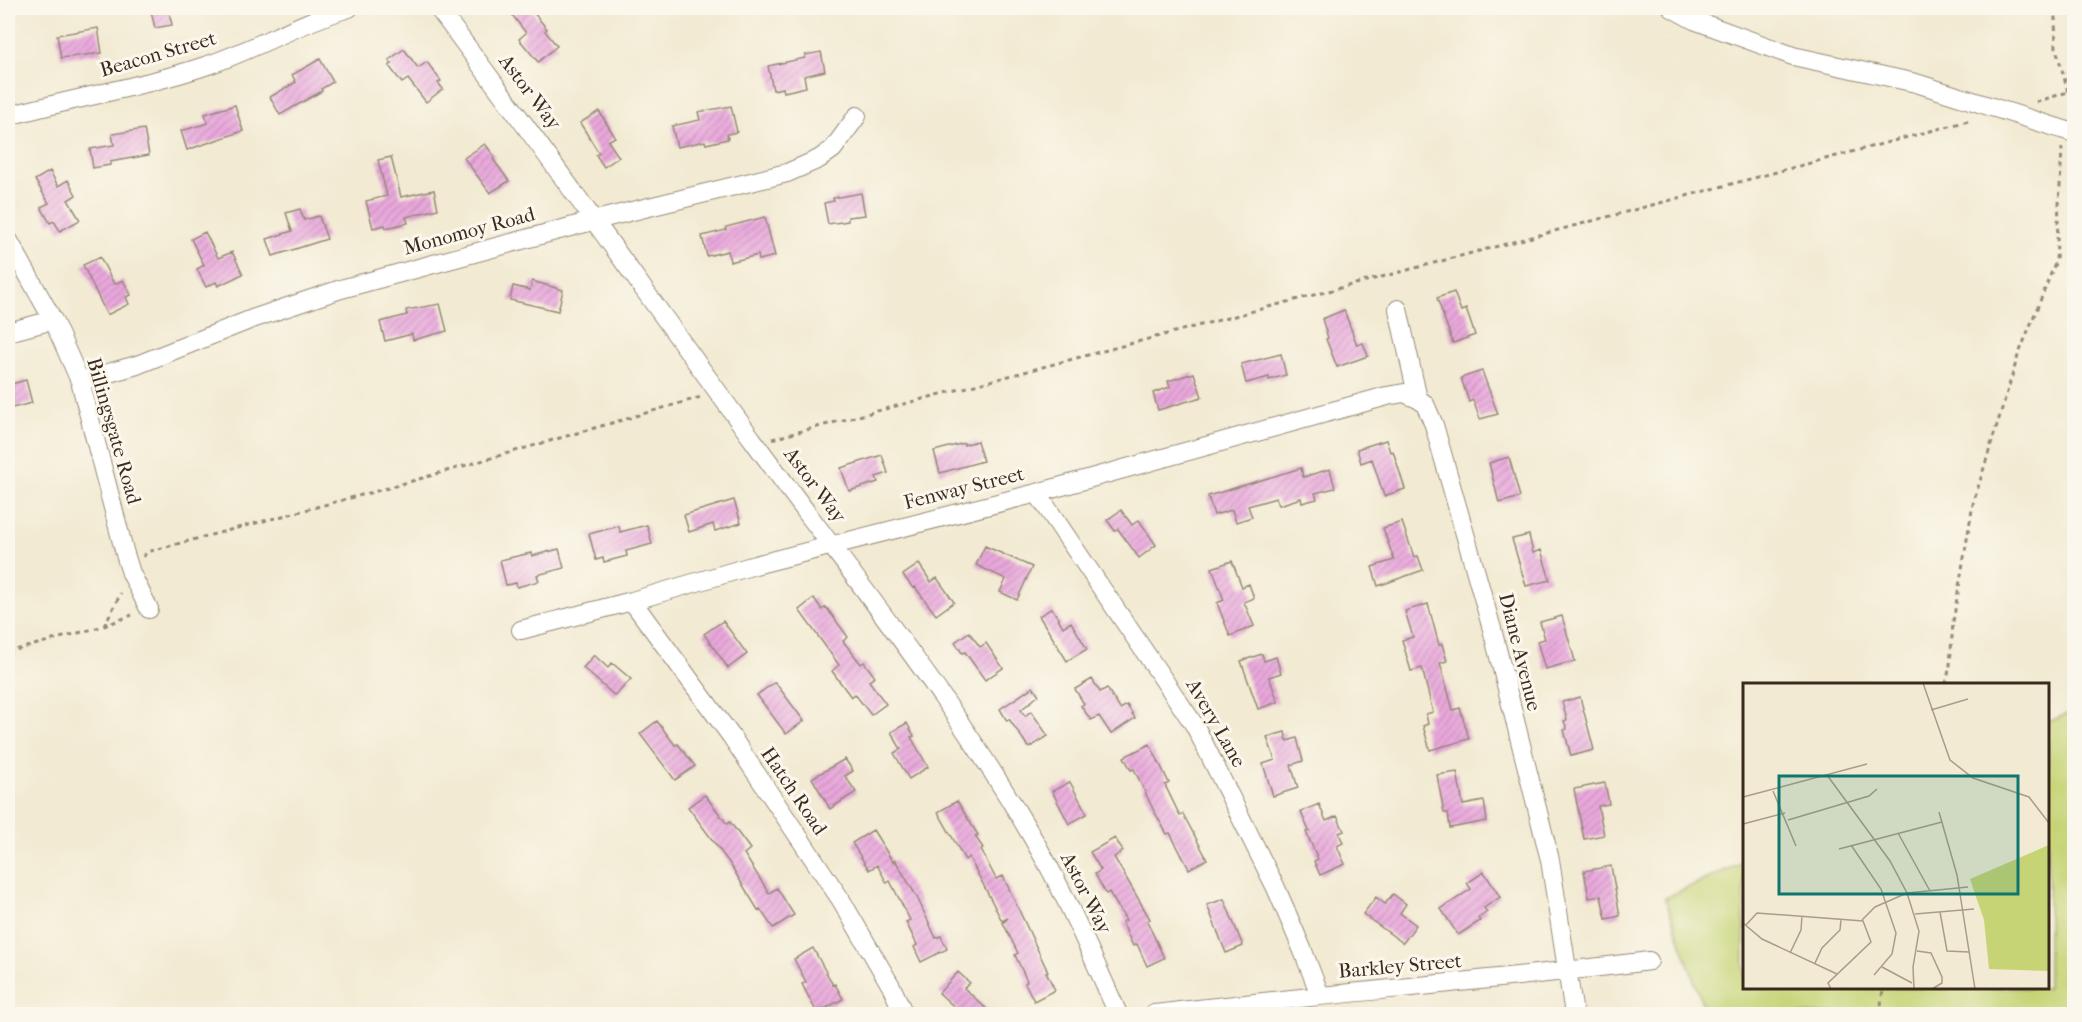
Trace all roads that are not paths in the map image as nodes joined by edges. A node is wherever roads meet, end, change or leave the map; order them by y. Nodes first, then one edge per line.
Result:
1 (349, 8) edge
2 (438, 8) edge
3 (1672, 8) edge
4 (8, 116) edge
5 (857, 116) dead end
6 (2069, 130) edge
7 (596, 220) junction
8 (8, 239) edge
9 (1398, 309) dead end
10 (53, 320) junction
11 (8, 332) edge
12 (80, 381) junction
13 (1418, 399) junction
14 (1037, 493) junction
15 (832, 545) junction
16 (632, 601) junction
17 (149, 609) road end
18 (521, 630) dead end
19 (1649, 961) dead end
20 (1567, 972) junction
21 (1320, 995) junction
22 (904, 1014) edge
23 (1118, 1014) edge
24 (1154, 1014) edge
25 (1574, 1014) edge

1 - 4 street, Beacon Street
2 - 7 street, Astor Way
3 - 6 street
5 - 7 street, Monomoy Road
7 - 12 street, Monomoy Road
7 - 15 street, Astor Way
8 - 10 street, Billingsgate Road
9 - 13 street, Diane Avenue
10 - 11 street
10 - 12 street, Billingsgate Road
12 - 17 street, Billingsgate Road
13 - 14 street, Fenway Street
13 - 20 street, Diane Avenue
14 - 15 street, Fenway Street
14 - 21 street, Avery Lane
15 - 16 street, Fenway Street
15 - 23 street, Astor Way
16 - 18 street, Fenway Street
16 - 22 street, Hatch Road
19 - 20 street, Barkley Street
20 - 21 street, Barkley Street
20 - 25 street, Diane Avenue
21 - 24 street, Barkley Street

